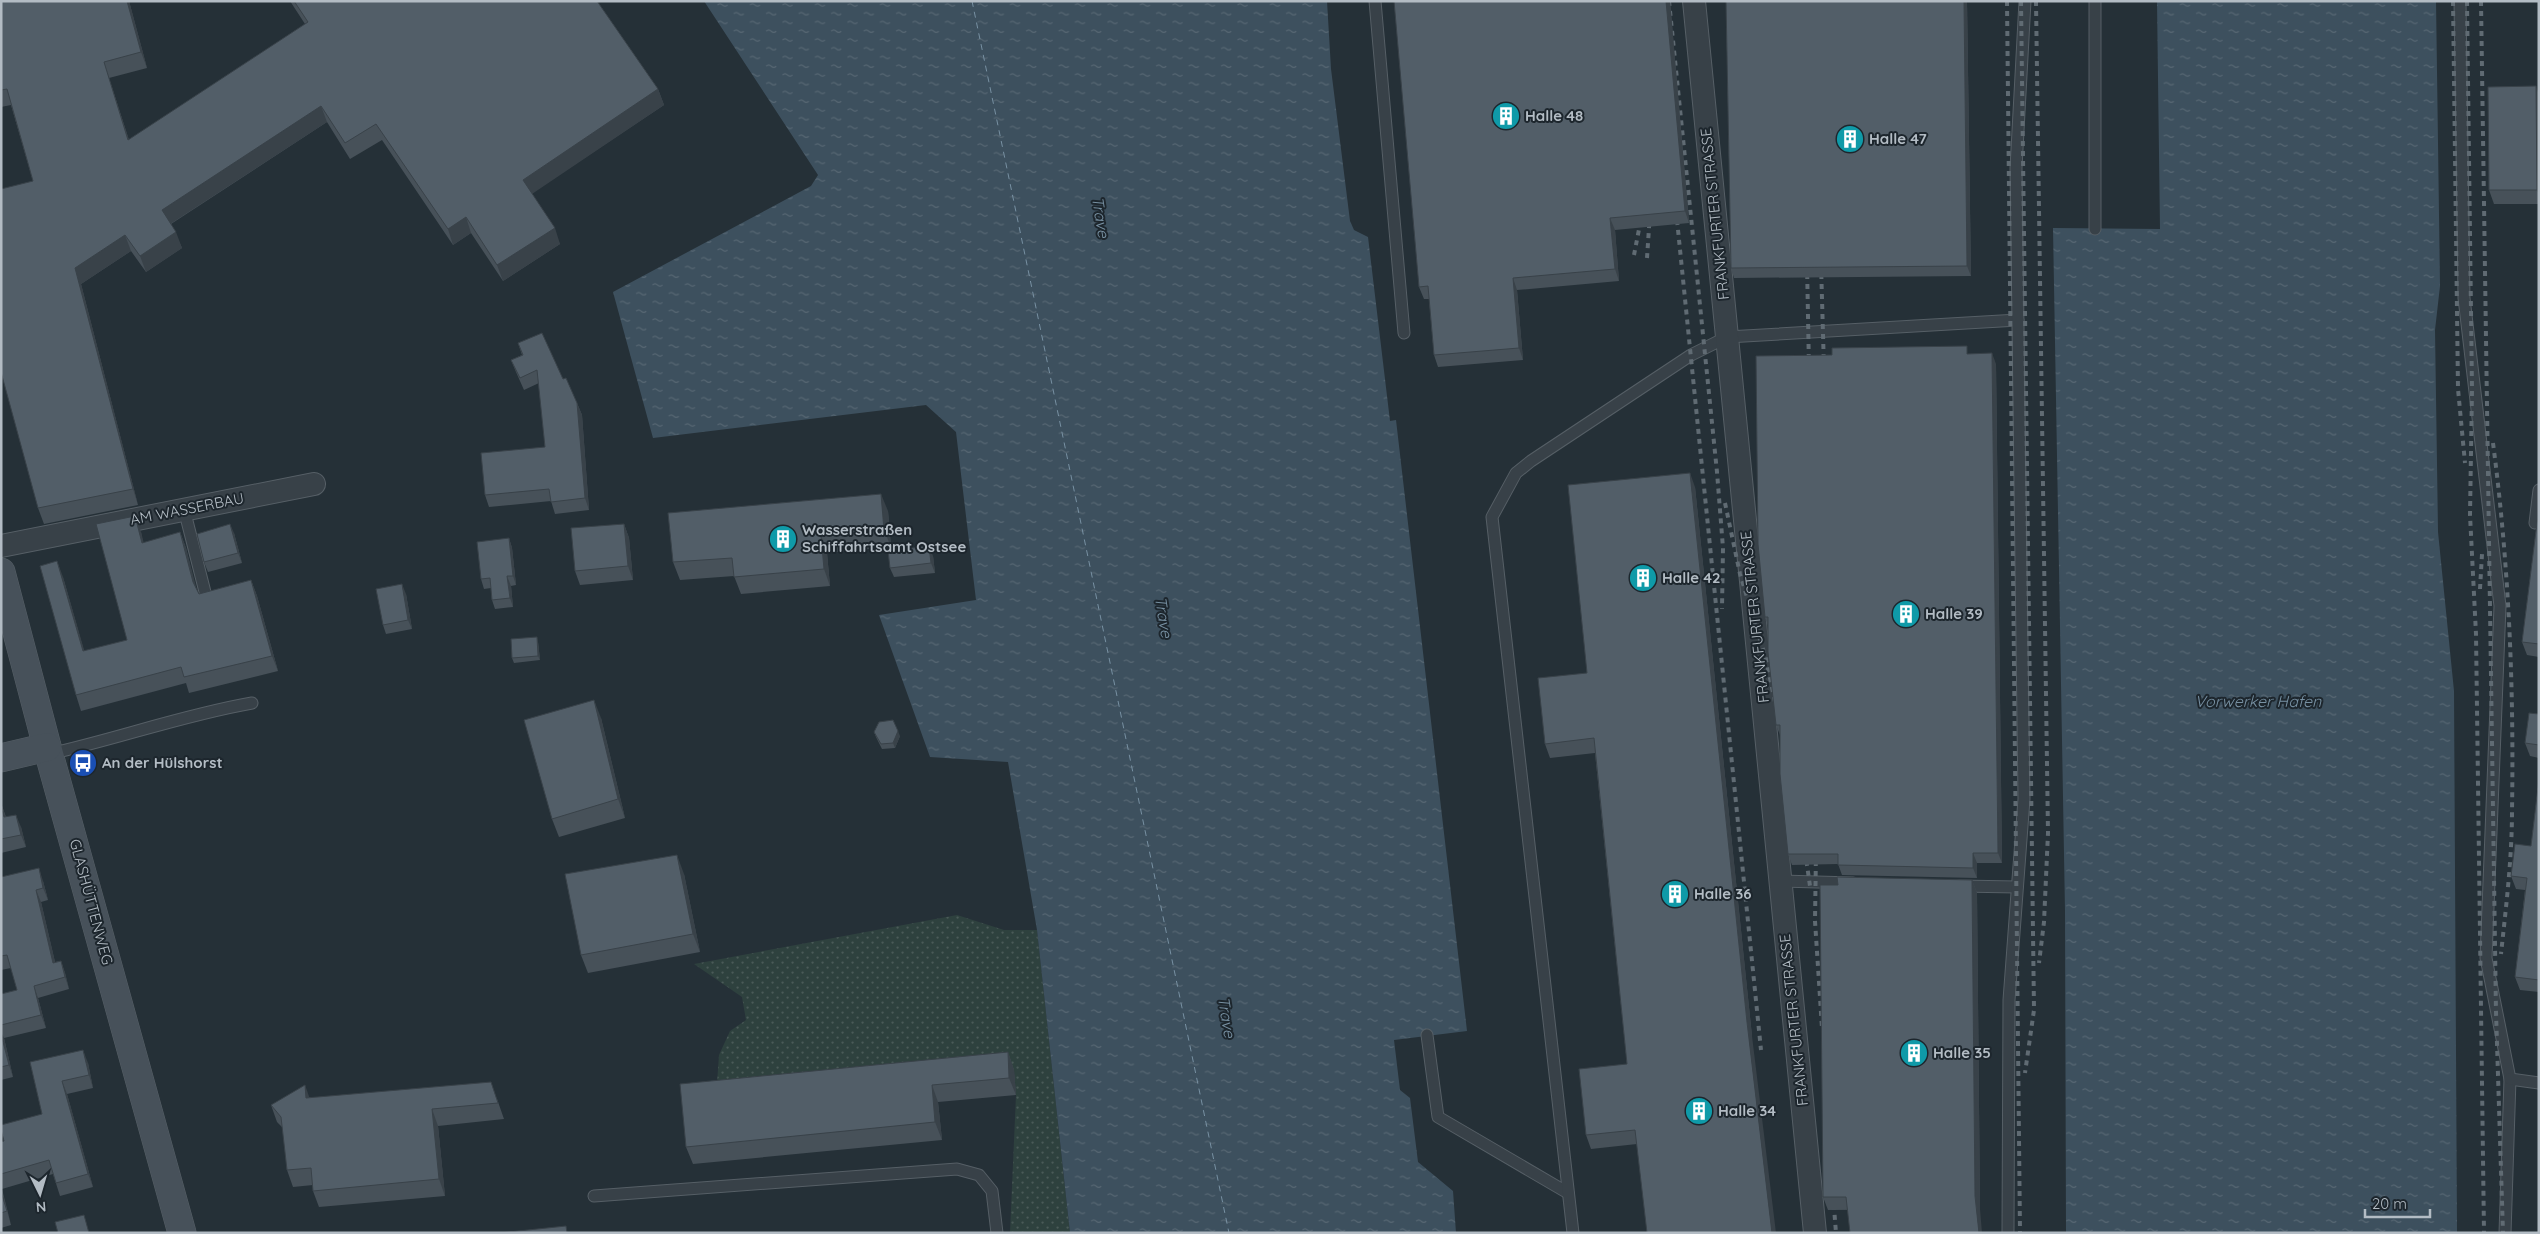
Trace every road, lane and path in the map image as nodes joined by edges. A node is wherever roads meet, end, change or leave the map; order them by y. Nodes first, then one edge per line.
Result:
1 (1375, 1) edge
2 (1694, 1) edge
3 (2026, 1) edge
4 (2095, 1) edge
5 (2460, 1) edge
6 (2096, 228) dead end
7 (2018, 320) junction
8 (1404, 333) dead end
9 (1727, 337) junction
10 (314, 484) dead end
11 (2539, 490) edge
12 (184, 509) junction
13 (2535, 523) edge
14 (1, 546) edge
15 (1, 572) edge
16 (206, 596) edge
17 (252, 703) dead end
18 (48, 750) junction
19 (1, 758) edge
20 (1781, 881) junction
21 (1869, 883) edge
22 (1948, 885) edge
23 (2017, 887) junction
24 (1427, 1035) dead end
25 (2510, 1079) junction
26 (2539, 1083) edge
27 (1568, 1193) junction
28 (594, 1196) dead end
29 (182, 1233) edge
30 (997, 1233) edge
31 (1573, 1233) edge
32 (1815, 1233) edge
33 (2008, 1233) edge
34 (2505, 1233) edge

1 - 8 lane
2 - 9 street, FRANKFURTER STRASSE
3 - 7 lane
4 - 6 lane
5 - 25 lane
7 - 9 lane
7 - 23 lane
9 - 20 street, FRANKFURTER STRASSE
9 - 27 lane
10 - 12 street, AM WASSERBAU
11 - 13 lane
12 - 14 street, AM WASSERBAU
12 - 16 lane
15 - 18 street, GLASHÜTTENWEG
17 - 18 lane
18 - 19 street
18 - 29 street, GLASHÜTTENWEG
20 - 21 lane
20 - 32 street, FRANKFURTER STRASSE
22 - 23 lane
23 - 33 lane
24 - 27 lane
25 - 26 lane
25 - 34 lane
27 - 31 lane
28 - 30 lane

